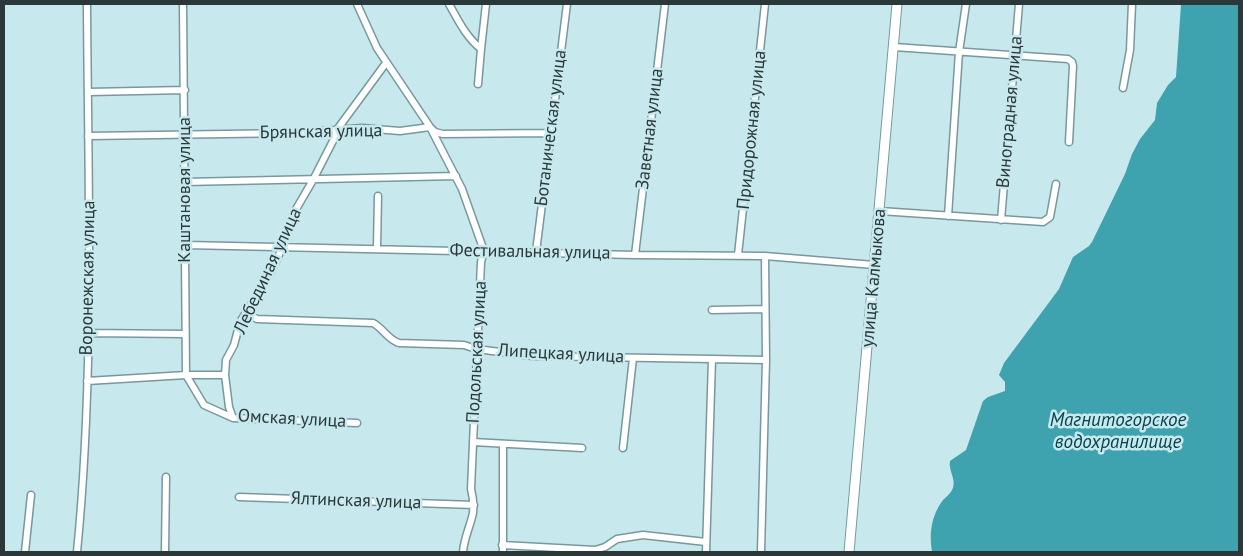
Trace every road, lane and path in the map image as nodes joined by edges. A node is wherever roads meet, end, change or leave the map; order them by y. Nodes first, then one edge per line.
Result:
1 (87, 4) edge
2 (184, 4) edge
3 (357, 4) edge
4 (450, 4) edge
5 (486, 4) edge
6 (566, 4) edge
7 (666, 4) edge
8 (765, 4) edge
9 (897, 4) edge
10 (966, 4) edge
11 (1019, 4) edge
12 (1132, 4) edge
13 (894, 46) junction
14 (481, 48) junction
15 (959, 52) junction
16 (1014, 56) junction
17 (386, 63) junction
18 (478, 84) dead end
19 (1123, 88) dead end
20 (184, 90) junction
21 (89, 92) junction
22 (430, 127) junction
23 (336, 131) junction
24 (550, 133) junction
25 (185, 134) junction
26 (88, 136) junction
27 (1069, 142) dead end
28 (456, 176) junction
29 (313, 180) junction
30 (186, 182) junction
31 (1056, 184) dead end
32 (378, 196) dead end
33 (880, 211) junction
34 (948, 216) junction
35 (1001, 220) junction
36 (186, 245) junction
37 (282, 246) junction
38 (377, 248) junction
39 (484, 251) junction
40 (536, 252) junction
41 (635, 254) junction
42 (738, 255) junction
43 (765, 256) junction
44 (874, 265) junction
45 (250, 306) junction
46 (765, 309) junction
47 (712, 310) dead end
48 (88, 333) junction
49 (185, 334) junction
50 (476, 349) junction
51 (633, 358) junction
52 (712, 359) junction
53 (766, 360) junction
54 (186, 375) junction
55 (225, 375) junction
56 (87, 381) junction
57 (233, 418) junction
58 (357, 423) dead end
59 (473, 442) junction
60 (503, 444) junction
61 (582, 448) dead end
62 (623, 448) dead end
63 (166, 477) dead end
64 (31, 495) dead end
65 (239, 497) dead end
66 (474, 505) junction
67 (706, 542) junction
68 (502, 549) edge
69 (25, 552) edge
70 (77, 552) edge
71 (165, 552) edge
72 (463, 552) edge
73 (706, 552) edge
74 (761, 552) edge
75 (849, 552) edge

1 - 21 street, Воронежская улица
2 - 20 street, Каштановая улица
3 - 17 street, Подольская улица
4 - 14 street
5 - 14 street
6 - 24 street, Ботаническая улица
7 - 41 street, Заветная улица
8 - 42 street, Придорожная улица
9 - 13 main road, улица Калмыкова
10 - 15 street
11 - 16 street, Виноградная улица
12 - 19 street
13 - 15 street
13 - 33 main road, улица Калмыкова
14 - 18 street
15 - 16 street
15 - 34 street
16 - 27 street
16 - 35 street, Виноградная улица
17 - 22 street, Подольская улица
17 - 23 street, Лебединая улица
20 - 21 street
20 - 25 street, Каштановая улица
21 - 26 street, Воронежская улица
22 - 23 street, Брянская улица
22 - 24 street, Брянская улица
22 - 28 street, Подольская улица
23 - 25 street, Брянская улица
23 - 29 street, Лебединая улица
24 - 40 street, Ботаническая улица
25 - 26 street, Брянская улица
25 - 30 street, Каштановая улица
26 - 48 street, Воронежская улица
28 - 29 street
28 - 39 street, Подольская улица
29 - 30 street
29 - 37 street, Лебединая улица
30 - 36 street, Каштановая улица
31 - 35 street
32 - 38 street
33 - 34 street
33 - 44 main road, улица Калмыкова
34 - 35 street
36 - 37 street, Фестивальная улица
36 - 49 street, Каштановая улица
37 - 38 street, Фестивальная улица
37 - 45 street, Лебединая улица
38 - 39 street, Фестивальная улица
39 - 40 street, Фестивальная улица
39 - 50 street, Подольская улица
40 - 41 street, Фестивальная улица
41 - 42 street, Фестивальная улица
42 - 43 street, Фестивальная улица
43 - 44 street, Фестивальная улица
43 - 46 street
44 - 75 main road, улица Калмыкова
45 - 50 street, Липецкая улица
45 - 55 street, Лебединая улица
46 - 47 street
46 - 53 street
48 - 49 street
48 - 56 street, Воронежская улица
49 - 54 street, Каштановая улица
50 - 51 street, Липецкая улица
50 - 59 street, Подольская улица
51 - 52 street, Липецкая улица
51 - 62 street
52 - 53 street, Липецкая улица
52 - 67 street
53 - 74 street
54 - 55 street
54 - 56 street
54 - 57 street, Омская улица
55 - 57 street, Лебединая улица
56 - 70 street, Воронежская улица
57 - 58 street, Омская улица
59 - 60 street
59 - 66 street, Подольская улица
60 - 61 street
60 - 68 street
63 - 71 street
64 - 69 street
65 - 66 street, Ялтинская улица
66 - 72 street, Подольская улица
67 - 68 street
67 - 73 street

